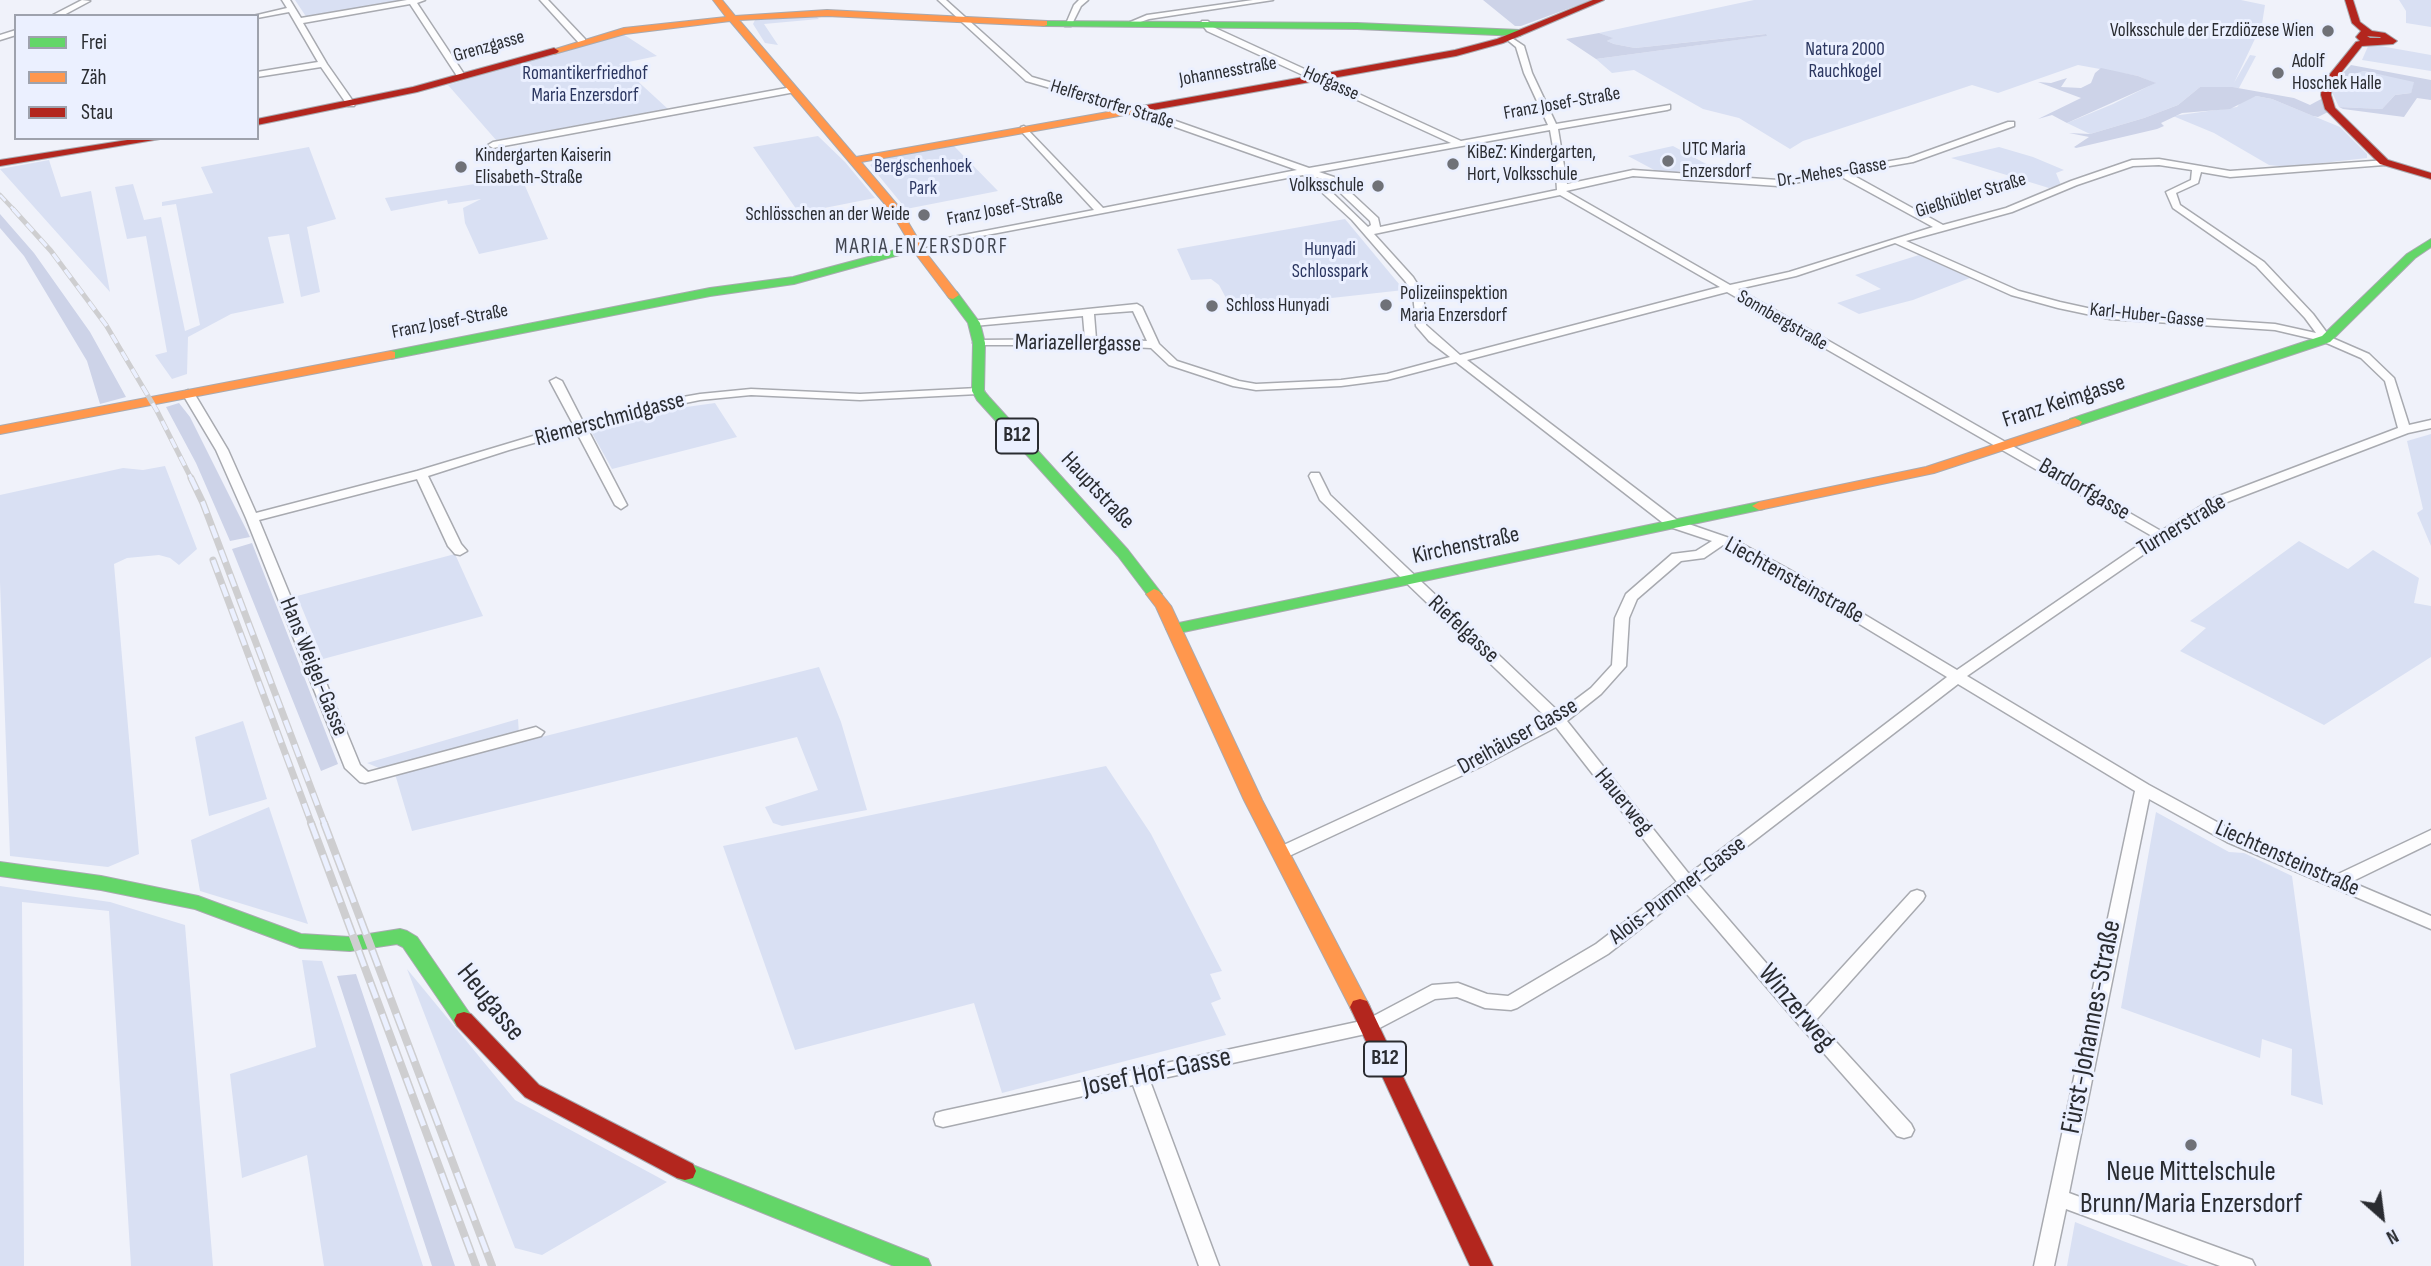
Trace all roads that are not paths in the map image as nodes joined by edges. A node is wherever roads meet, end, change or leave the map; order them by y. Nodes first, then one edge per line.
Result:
1 (96, 0) edge
2 (286, 0) edge
3 (544, 0) edge
4 (717, 0) edge
5 (942, 0) edge
6 (1084, 0) edge
7 (1269, 0) edge
8 (1600, 0) edge
9 (2349, 0) edge
10 (415, 1) edge
11 (84, 4) edge
12 (291, 9) junction
13 (60, 14) edge
14 (259, 16) edge
15 (732, 18) junction
16 (963, 19) junction
17 (299, 21) junction
18 (1132, 23) junction
19 (1205, 23) junction
20 (1068, 24) junction
21 (1515, 36) junction
22 (583, 41) junction
23 (323, 64) junction
24 (259, 75) edge
25 (462, 76) junction
26 (1319, 78) junction
27 (792, 90) junction
28 (351, 104) junction
29 (1667, 107) dead end
30 (1133, 109) junction
31 (259, 122) edge
32 (2011, 124) dead end
33 (1553, 127) junction
34 (1024, 129) junction
35 (148, 140) edge
36 (1458, 144) junction
37 (493, 145) dead end
38 (855, 160) junction
39 (2385, 162) junction
40 (0, 163) edge
41 (2197, 169) junction
42 (1305, 172) junction
43 (1841, 173) junction
44 (2431, 176) edge
45 (1562, 190) junction
46 (1101, 211) junction
47 (1942, 228) junction
48 (1367, 232) junction
49 (1896, 240) junction
50 (2431, 242) edge
51 (917, 247) junction
52 (1726, 289) junction
53 (1088, 312) junction
54 (974, 323) junction
55 (2326, 339) junction
56 (1091, 342) junction
57 (979, 343) junction
58 (1154, 345) junction
59 (1457, 359) junction
60 (556, 381) dead end
61 (978, 391) junction
62 (188, 393) junction
63 (2431, 424) edge
64 (581, 427) junction
65 (0, 430) edge
66 (2404, 430) junction
67 (2006, 445) junction
68 (421, 474) junction
69 (1315, 476) dead end
70 (621, 506) dead end
71 (253, 518) junction
72 (1672, 523) junction
73 (2161, 536) junction
74 (1720, 540) junction
75 (460, 551) dead end
76 (1411, 581) junction
77 (1174, 629) junction
78 (1958, 676) junction
79 (1558, 720) junction
80 (536, 732) dead end
81 (2143, 789) junction
82 (2431, 836) edge
83 (1281, 853) junction
84 (0, 869) edge
85 (2337, 882) junction
86 (1688, 884) junction
87 (1917, 895) dead end
88 (2431, 923) edge
89 (1805, 1020) junction
90 (1370, 1027) junction
91 (1139, 1076) junction
92 (943, 1119) dead end
93 (1905, 1130) dead end
94 (2058, 1198) junction
95 (920, 1266) edge
96 (1209, 1266) edge
97 (1482, 1266) edge
98 (2044, 1266) edge
99 (2245, 1266) edge

1 - 11 street
2 - 12 street
3 - 22 street
4 - 15 main road, B12
5 - 16 street, Helferstorfer Straße
6 - 20 street
7 - 18 street
8 - 21 main road, Johannesstraße
9 - 39 main road
10 - 17 street
10 - 25 street
11 - 13 street
12 - 14 street
12 - 17 street
15 - 16 main road, Grenzgasse
15 - 22 main road, Grenzgasse
15 - 27 main road, B12
16 - 20 main road, Grenzgasse
16 - 30 street, Helferstorfer Straße
17 - 23 street
18 - 19 main road, Grenzgasse
18 - 20 main road, Grenzgasse
19 - 21 main road, Grenzgasse
19 - 26 street, Hofgasse
21 - 26 main road, Johannesstraße
21 - 33 street
22 - 25 main road, Grenzgasse
23 - 24 street
23 - 28 street
25 - 28 main road, Grenzgasse
26 - 30 main road, Johannesstraße
26 - 36 street, Hofgasse
27 - 37 street
27 - 38 main road, B12
28 - 31 main road, Grenzgasse
29 - 33 street, Franz Josef-Straße
30 - 34 main road, Johannesstraße
30 - 42 street, Helferstorfer Straße
32 - 43 street, Dr.-Mehes-Gasse
33 - 36 street, Franz Josef-Straße
33 - 45 street
34 - 38 main road, Johannesstraße
34 - 46 street
35 - 40 main road
36 - 42 street, Franz Josef-Straße
38 - 51 main road, B12
39 - 41 street, Gießhübler Straße
39 - 44 main road
41 - 47 street, Gießhübler Straße
41 - 55 street
42 - 46 street, Franz Josef-Straße
42 - 48 street, Helferstorfer Straße
43 - 45 street, Dr.-Mehes-Gasse
43 - 47 street
45 - 48 street
45 - 52 street, Sonnbergstraße
46 - 51 street, Franz Josef-Straße
47 - 49 street, Gießhübler Straße
48 - 59 street, Liechtensteinstraße
49 - 52 street, Gießhübler Straße
49 - 55 street, Karl-Huber-Gasse
50 - 55 main road, Franz Keimgasse
51 - 54 main road, B12
51 - 62 main road, Franz Josef-Straße
52 - 59 street, Gießhübler Straße
52 - 67 street, Sonnbergstraße
53 - 54 street
53 - 56 street
53 - 58 street
54 - 57 main road, B12
55 - 66 street, Karl-Huber-Gasse
55 - 67 main road, Franz Keimgasse
56 - 57 street, Mariazellergasse
56 - 58 street, Mariazellergasse
57 - 61 main road, B12
58 - 59 street, Mariazellergasse
59 - 72 street, Liechtensteinstraße
60 - 64 street
61 - 64 street, Riemerschmidgasse
61 - 77 main road, Hauptstraße / B12
62 - 65 main road, Franz Josef-Straße
62 - 71 street, Hans Weigel-Gasse
63 - 66 street, Turnerstraße
64 - 68 street, Riemerschmidgasse
64 - 70 street
66 - 73 street, Turnerstraße
67 - 72 main road, Franz Keimgasse
67 - 73 street, Bardorfgasse
68 - 71 street, Riemerschmidgasse
68 - 75 street
69 - 76 street, Riefelgasse
71 - 80 street, Hans Weigel-Gasse
72 - 74 street, Liechtensteinstraße
72 - 76 main road, Kirchenstraße
73 - 78 street, Turnerstraße
74 - 78 street, Liechtensteinstraße
74 - 79 street, Dreihäuser Gasse
76 - 77 main road, Kirchenstraße
76 - 79 street, Riefelgasse
77 - 83 main road, Hauptstraße / B12
78 - 81 street, Liechtensteinstraße
78 - 86 street, Alois-Pummer-Gasse
79 - 83 street, Dreihäuser Gasse
79 - 86 street, Hauerweg
81 - 85 street, Liechtensteinstraße
81 - 94 street, Fürst-Johannes-Straße
82 - 85 street
83 - 90 main road, B12
84 - 95 main road, Heugasse
85 - 88 street, Liechtensteinstraße
86 - 89 street, Winzerweg
86 - 90 street, Alois-Pummer-Gasse
87 - 89 street
89 - 93 street, Winzerweg
90 - 91 street, Josef Hof-Gasse
90 - 97 main road, B12
91 - 92 street, Josef Hof-Gasse
91 - 96 street
94 - 98 street, Fürst-Johannes-Straße
94 - 99 street

